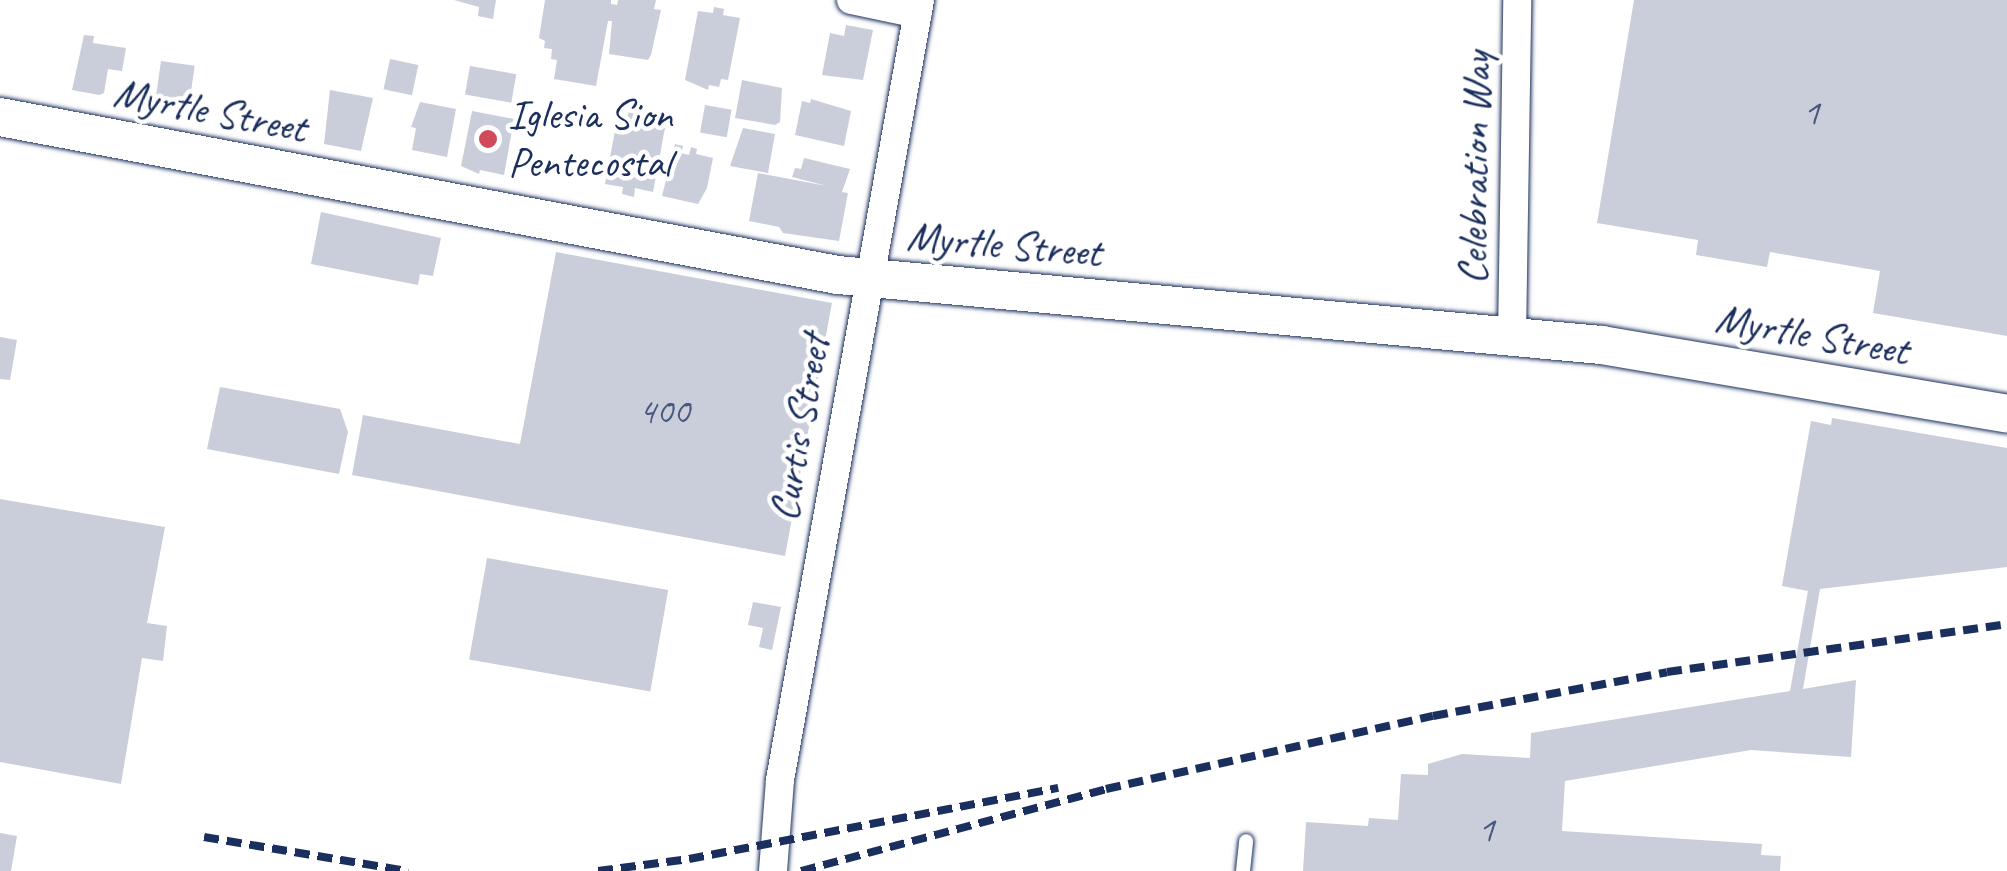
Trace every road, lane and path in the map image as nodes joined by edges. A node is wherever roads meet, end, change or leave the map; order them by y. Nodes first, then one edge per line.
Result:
1 (851, 0) edge
2 (1517, 0) edge
3 (919, 7) edge
4 (0, 117) edge
5 (867, 278) junction
6 (1512, 337) junction
7 (2007, 414) edge
8 (1246, 841) dead end
9 (772, 871) edge
10 (1243, 871) edge

1 - 3 street
2 - 6 street, Celebration Way
3 - 5 street, Curtis Street
4 - 5 street, Myrtle Street
5 - 6 street, Myrtle Street
5 - 9 street, Curtis Street
6 - 7 street, Myrtle Street
8 - 10 lane

